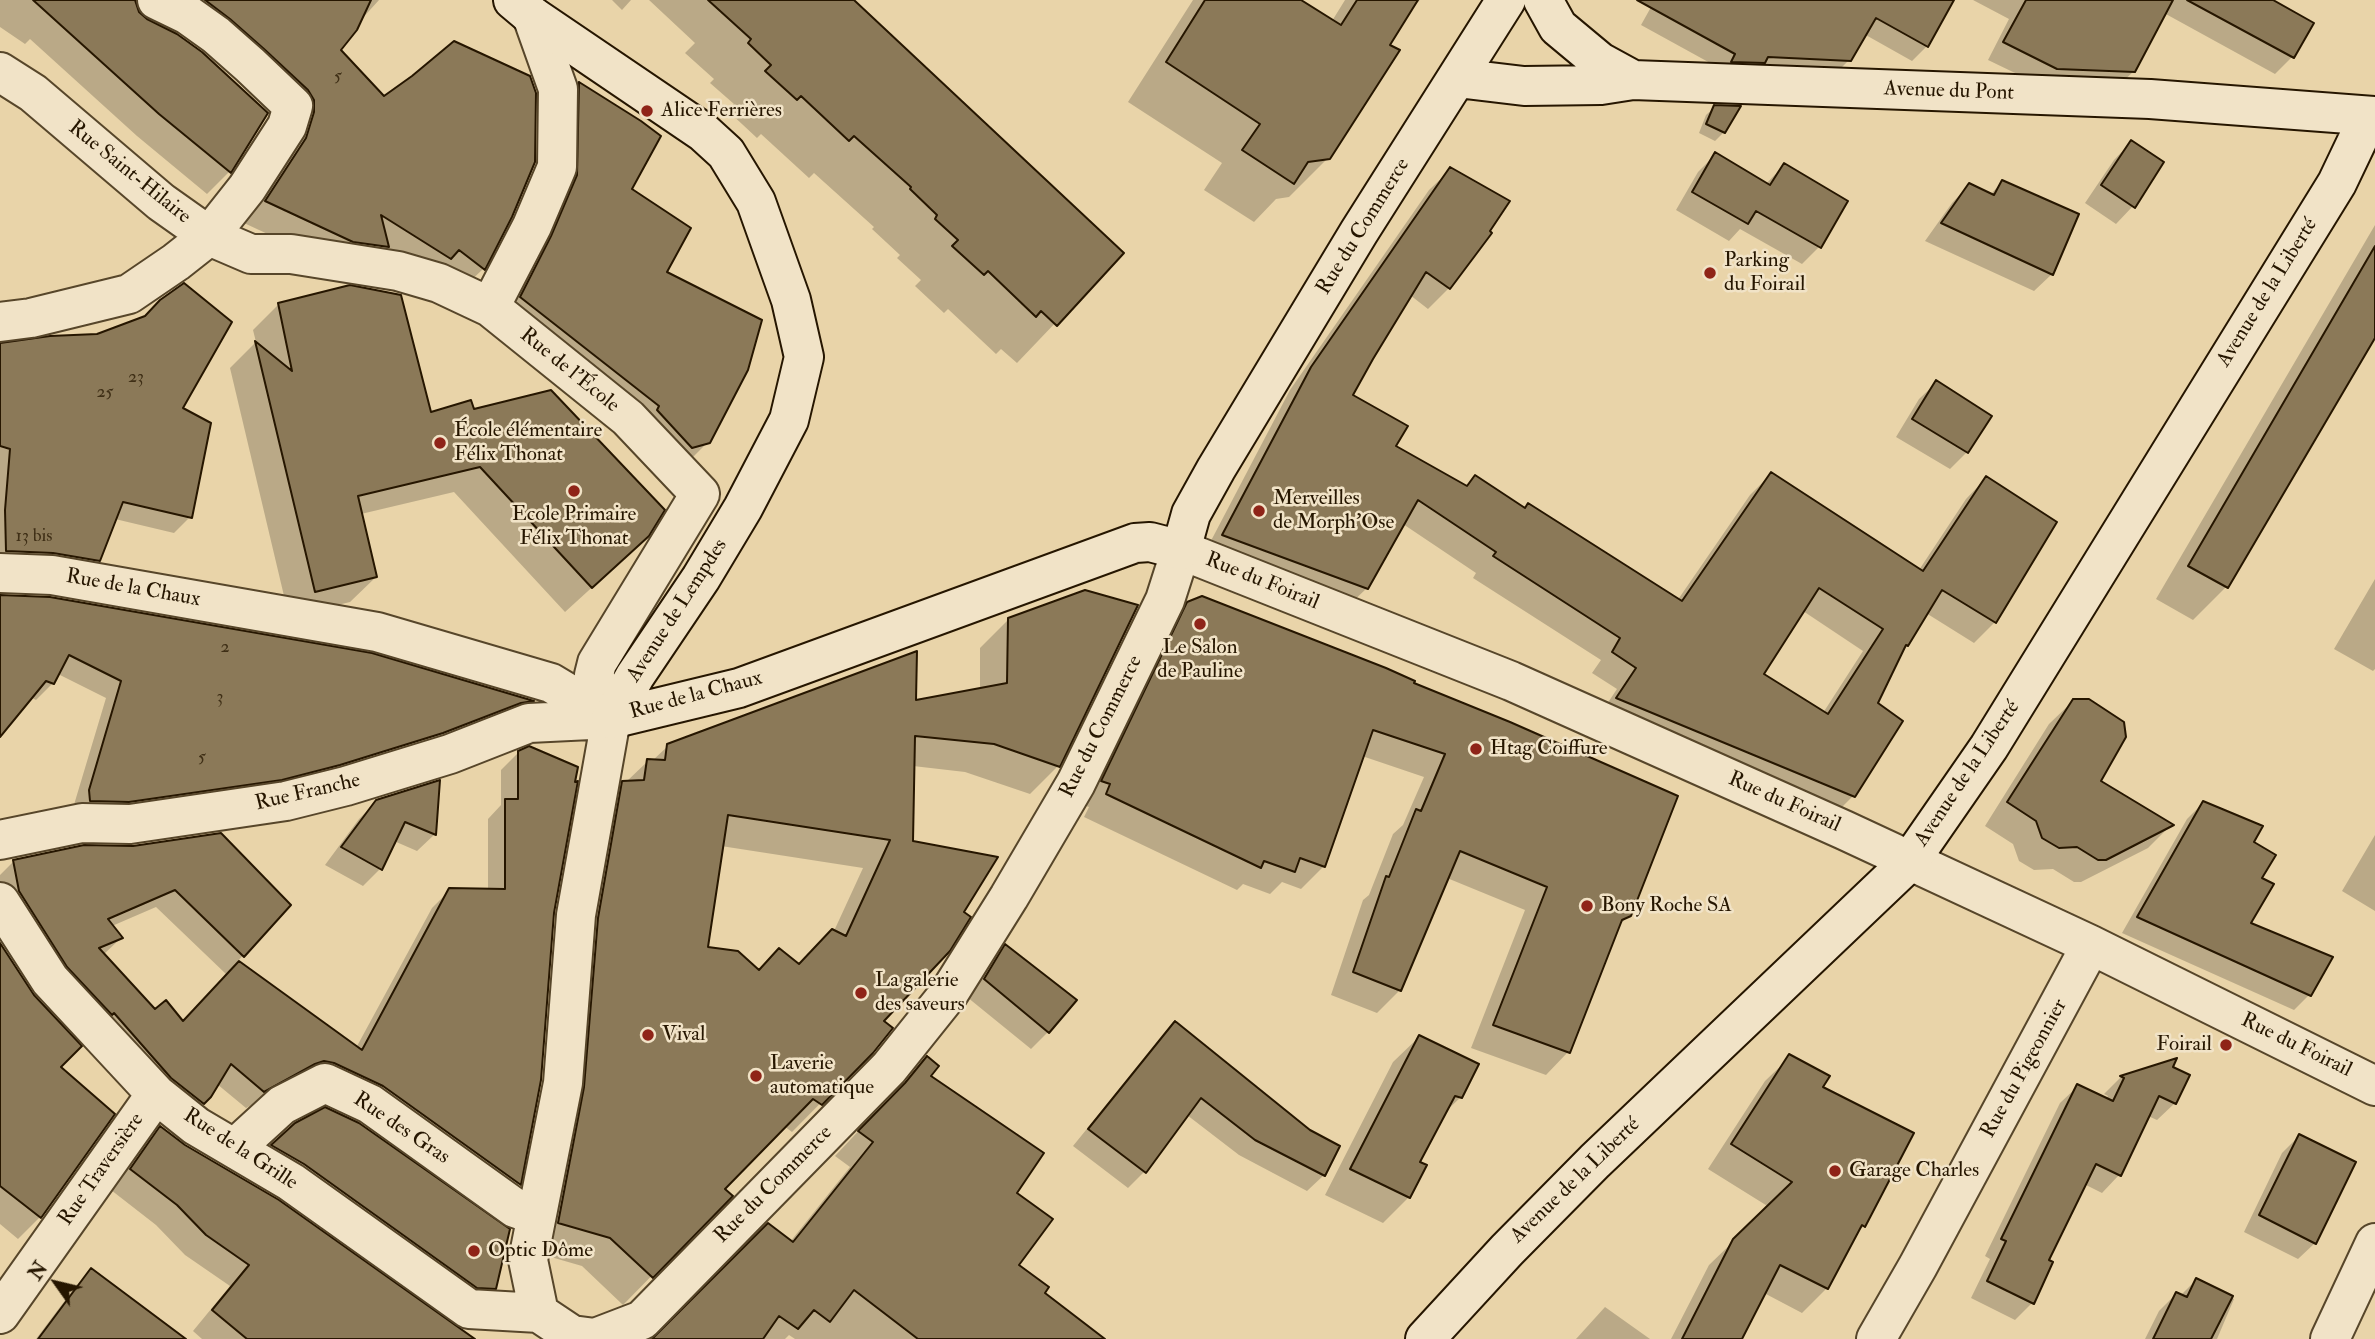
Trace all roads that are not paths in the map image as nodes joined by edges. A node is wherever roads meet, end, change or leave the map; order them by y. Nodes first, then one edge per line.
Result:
1 (157, 0) edge
2 (1506, 0) edge
3 (1543, 0) edge
4 (523, 8) edge
5 (0, 72) edge
6 (1457, 78) junction
7 (1633, 80) junction
8 (2373, 112) edge
9 (209, 236) junction
10 (490, 307) junction
11 (0, 322) edge
12 (1181, 550) junction
13 (0, 573) edge
14 (611, 719) junction
15 (0, 841) edge
16 (1910, 861) junction
17 (0, 903) edge
18 (2091, 945) junction
19 (2375, 1086) edge
20 (156, 1094) junction
21 (234, 1148) junction
22 (535, 1215) junction
23 (2375, 1243) edge
24 (539, 1313) junction
25 (0, 1314) edge
26 (571, 1337) edge
27 (1425, 1339) edge
28 (1875, 1339) edge
29 (2330, 1339) edge

1 - 9 street
2 - 6 street, Rue du Commerce
3 - 7 street, Avenue du Pont
4 - 10 street
4 - 14 street, Avenue de Lempdes
5 - 9 street, Rue Saint-Hilaire
6 - 7 street, Avenue du Pont
6 - 12 street, Rue du Commerce
7 - 8 street, Avenue du Pont
8 - 16 street, Avenue de la Liberté
9 - 10 street, Rue de l'École
9 - 11 street, Rue Saint-Hilaire
10 - 14 street, Rue de l'École
12 - 14 street, Rue de la Chaux
12 - 16 street, Rue du Foirail
12 - 26 street, Rue du Commerce
13 - 14 street, Rue de la Chaux
14 - 15 street, Rue Franche
14 - 22 street, Avenue de Lempdes
16 - 18 street, Rue du Foirail
16 - 27 street, Avenue de la Liberté
17 - 20 street, Rue de la Grille
18 - 19 street, Rue du Foirail
18 - 28 street, Rue du Pigeonnier
20 - 21 street, Rue de la Grille
20 - 25 street, Rue Traversière
21 - 22 street, Rue des Gras
21 - 24 street, Rue de la Grille
22 - 24 street, Avenue de Lempdes
23 - 29 street
24 - 26 street

